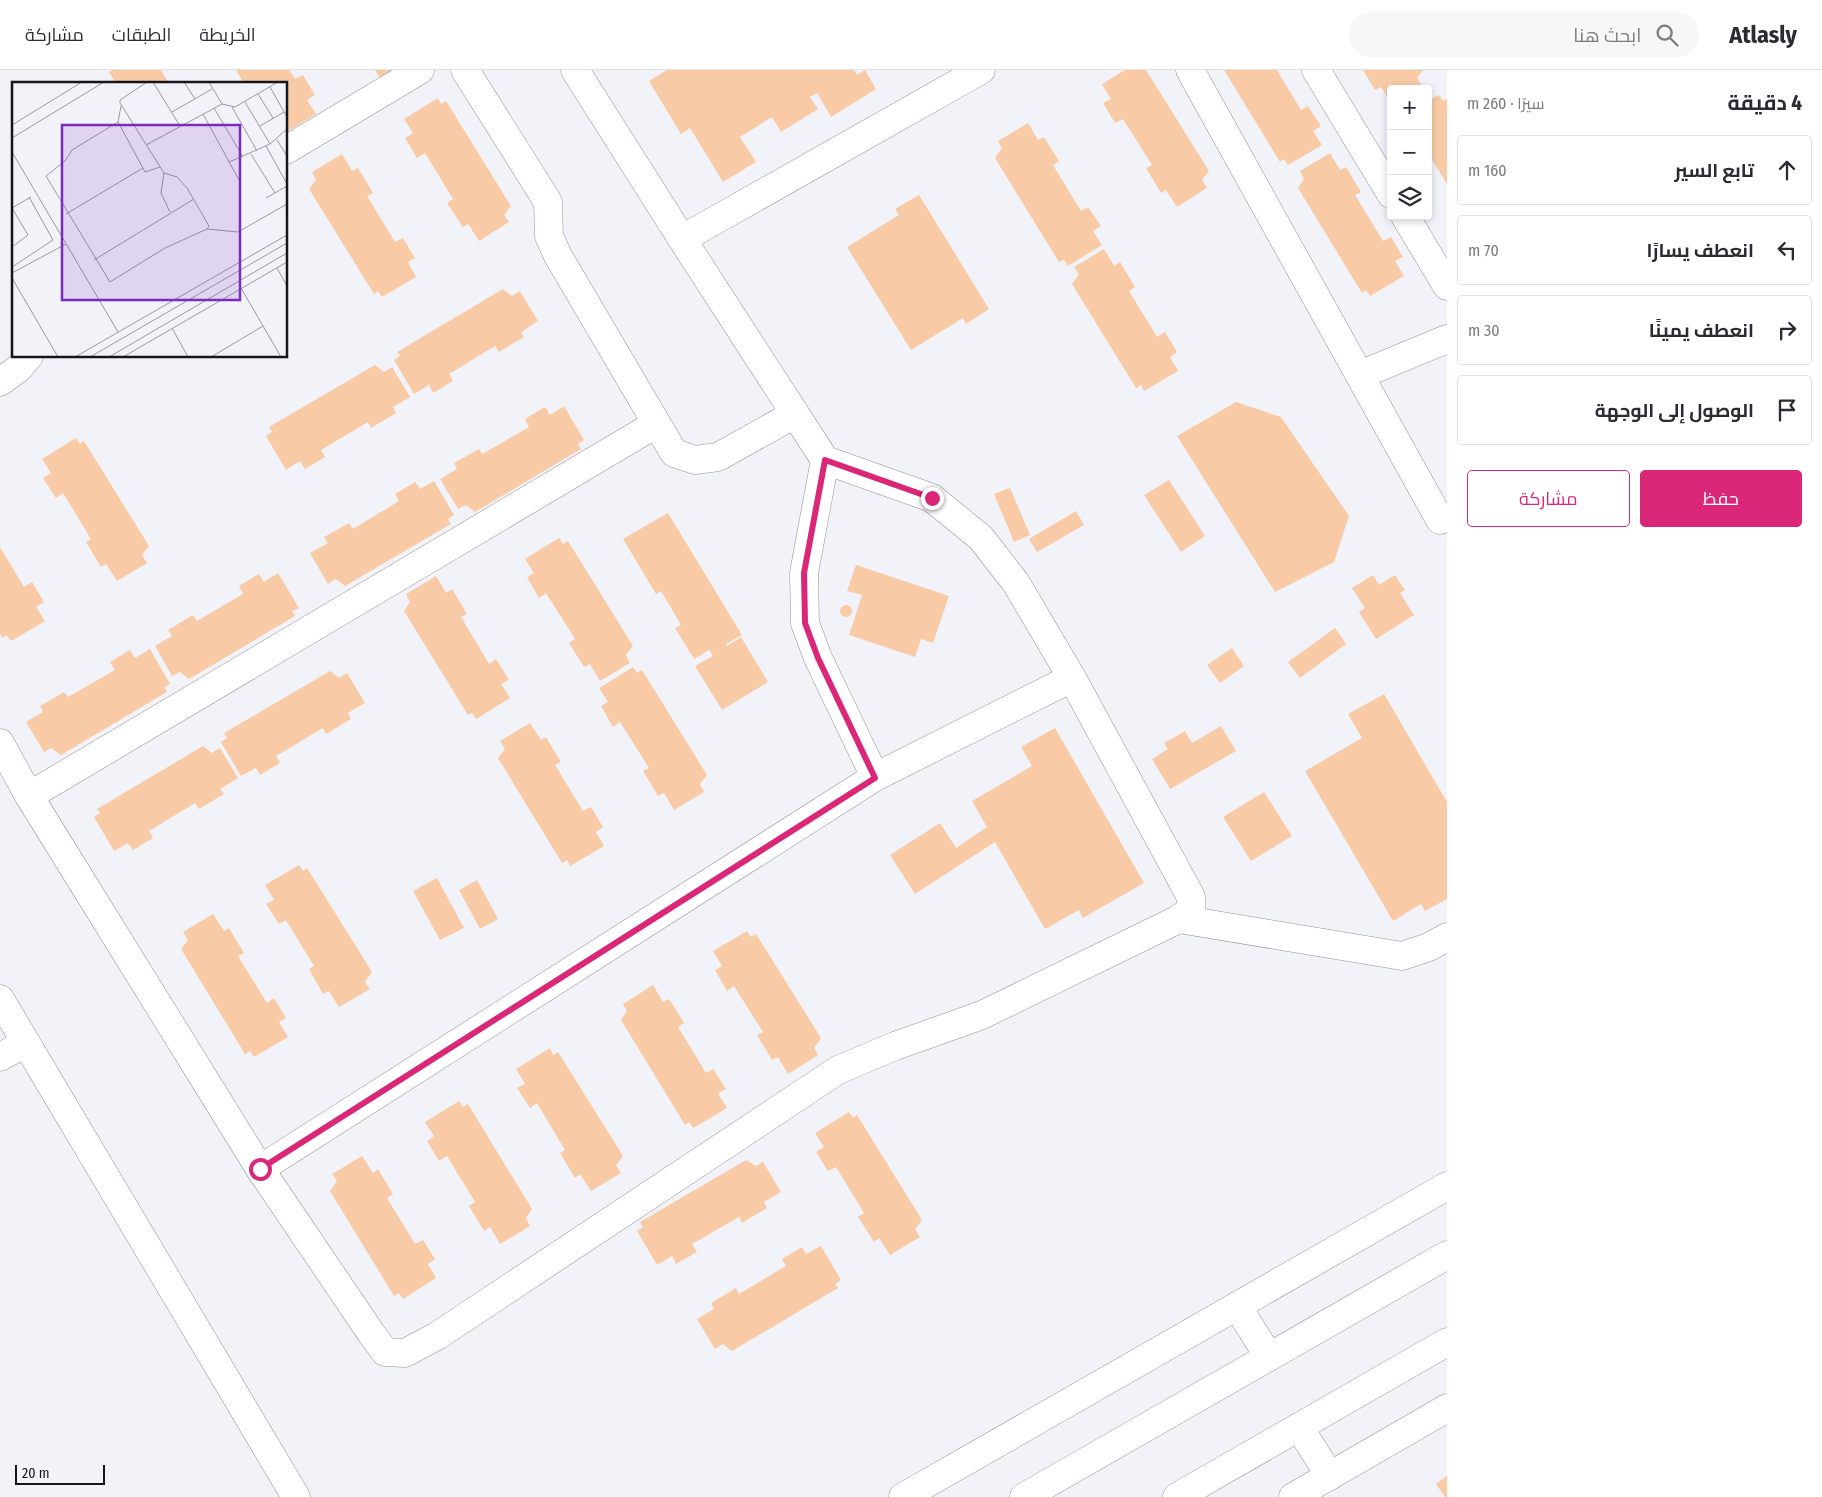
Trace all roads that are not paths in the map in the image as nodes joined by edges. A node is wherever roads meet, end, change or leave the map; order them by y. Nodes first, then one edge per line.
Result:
1 (420, 70) edge
2 (465, 70) edge
3 (575, 70) edge
4 (1190, 70) edge
5 (1316, 70) edge
6 (965, 74) edge
7 (288, 149) edge
8 (1387, 187) edge
9 (1406, 220) edge
10 (682, 239) junction
11 (1447, 286) edge
12 (1447, 339) edge
13 (27, 358) edge
14 (1360, 375) junction
15 (0, 382) edge
16 (795, 414) junction
17 (656, 424) junction
18 (825, 460) junction
19 (1440, 520) dead end
20 (1072, 678) junction
21 (0, 743) edge
22 (875, 778) junction
23 (30, 796) junction
24 (1179, 918) junction
25 (1447, 937) edge
26 (0, 999) edge
27 (26, 1043) junction
28 (0, 1057) edge
29 (260, 1169) junction
30 (1447, 1186) edge
31 (1447, 1255) edge
32 (1237, 1306) junction
33 (1447, 1342) edge
34 (1269, 1357) junction
35 (1447, 1408) edge
36 (1299, 1427) junction
37 (1330, 1476) junction
38 (296, 1497) edge
39 (903, 1497) edge
40 (1024, 1497) edge
41 (1177, 1497) edge
42 (1293, 1497) edge

1 - 7 street
2 - 17 street
3 - 10 street
4 - 14 street
5 - 8 street
6 - 10 street
9 - 11 street
10 - 16 street
12 - 14 street
13 - 15 street
14 - 19 street
16 - 17 street
16 - 18 street
17 - 23 street
18 - 20 street
18 - 22 street
20 - 22 street
20 - 24 street
21 - 23 street
22 - 29 street
23 - 29 street
24 - 25 street
24 - 29 street
26 - 27 street
27 - 28 street
27 - 38 street
30 - 32 street
31 - 34 street
32 - 34 street
32 - 39 street
33 - 36 street
34 - 40 street
35 - 37 street
36 - 37 street
36 - 41 street
37 - 42 street

